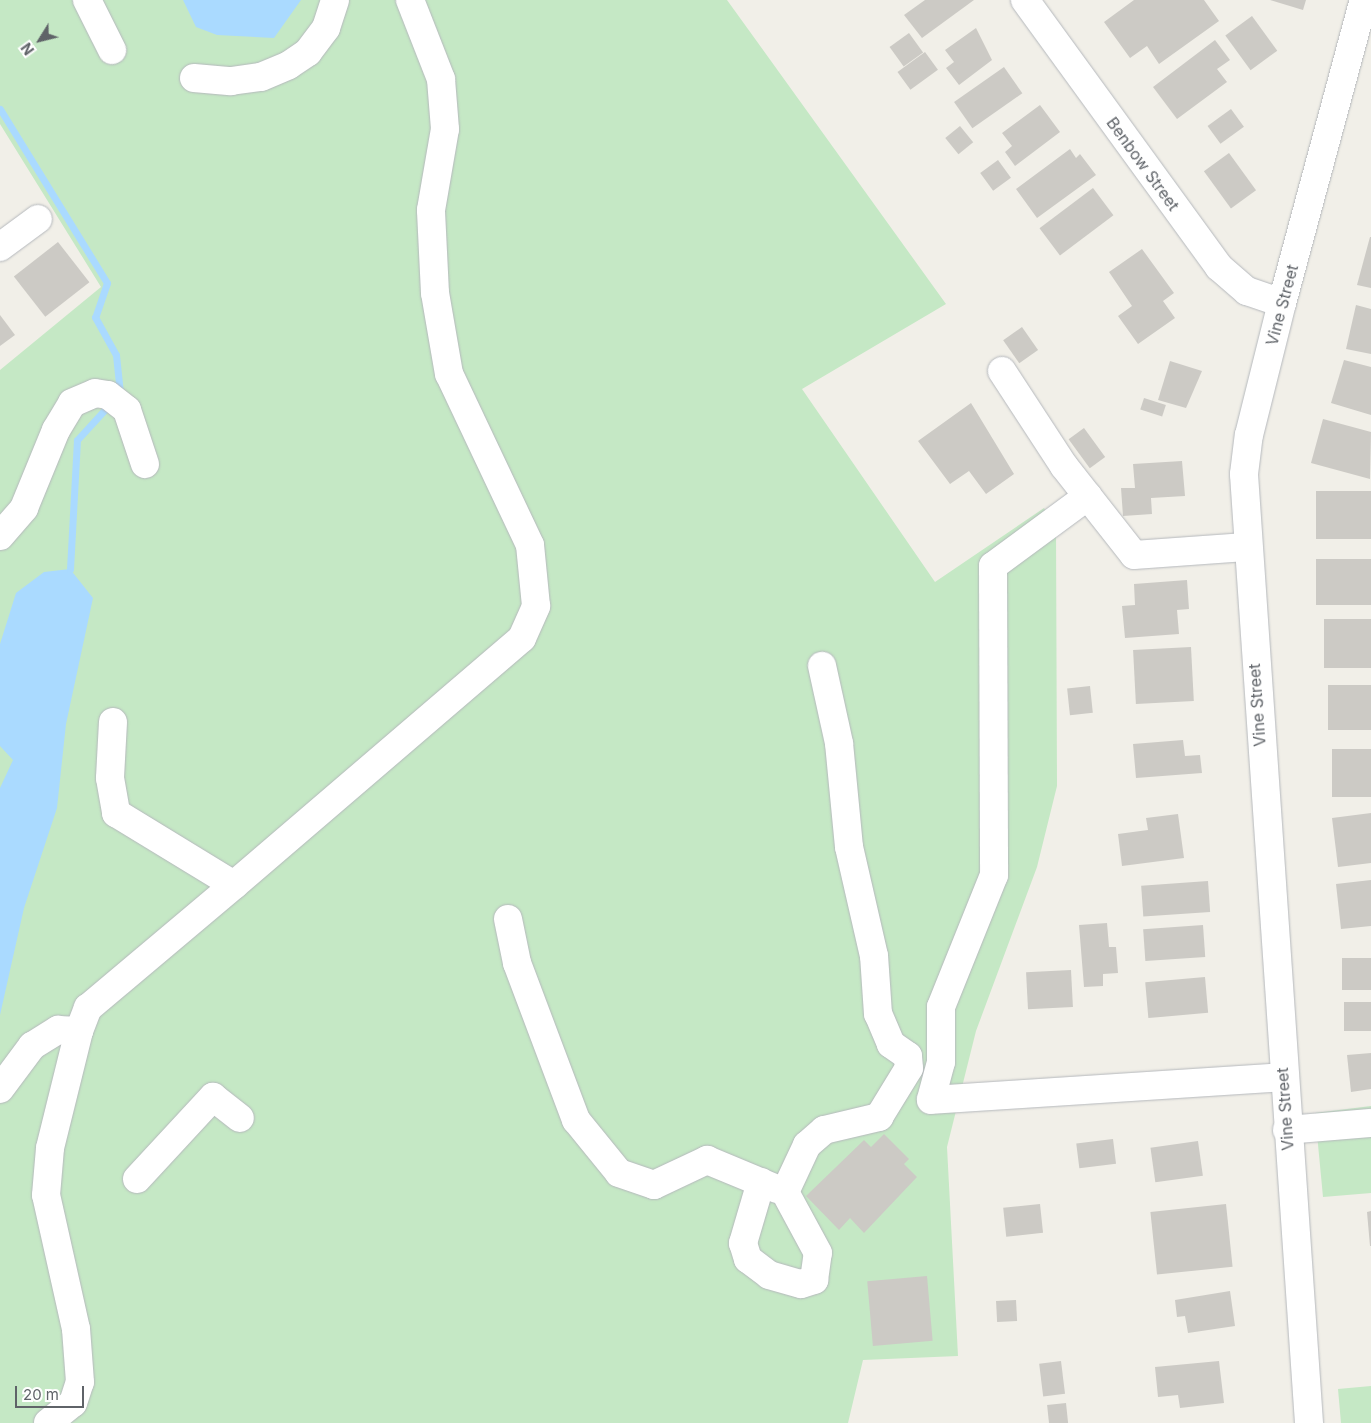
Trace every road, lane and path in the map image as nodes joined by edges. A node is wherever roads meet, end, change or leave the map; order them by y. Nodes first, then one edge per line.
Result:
1 (87, 0) edge
2 (335, 0) edge
3 (410, 0) edge
4 (1025, 0) edge
5 (1364, 0) edge
6 (112, 50) dead end
7 (194, 78) dead end
8 (38, 219) dead end
9 (0, 247) edge
10 (1282, 303) junction
11 (1002, 372) dead end
12 (145, 464) dead end
13 (1088, 496) junction
14 (0, 536) edge
15 (1246, 547) junction
16 (822, 666) dead end
17 (113, 722) dead end
18 (234, 885) junction
19 (508, 919) dead end
20 (79, 1031) junction
21 (1283, 1077) junction
22 (0, 1089) edge
23 (240, 1118) dead end
24 (1371, 1123) edge
25 (1287, 1130) junction
26 (137, 1179) dead end
27 (48, 1423) edge
28 (1309, 1423) edge

1 - 6 street
2 - 7 street
3 - 18 street
4 - 10 street, Benbow Street
5 - 10 street, Vine Street
8 - 9 street
10 - 15 street, Vine Street
11 - 13 street
12 - 14 street
13 - 15 street
13 - 21 street
15 - 21 street, Vine Street
16 - 19 street
17 - 18 street
18 - 20 street
20 - 22 street
20 - 27 street
21 - 25 street, Vine Street
23 - 26 street
24 - 25 street
25 - 28 street, Vine Street

